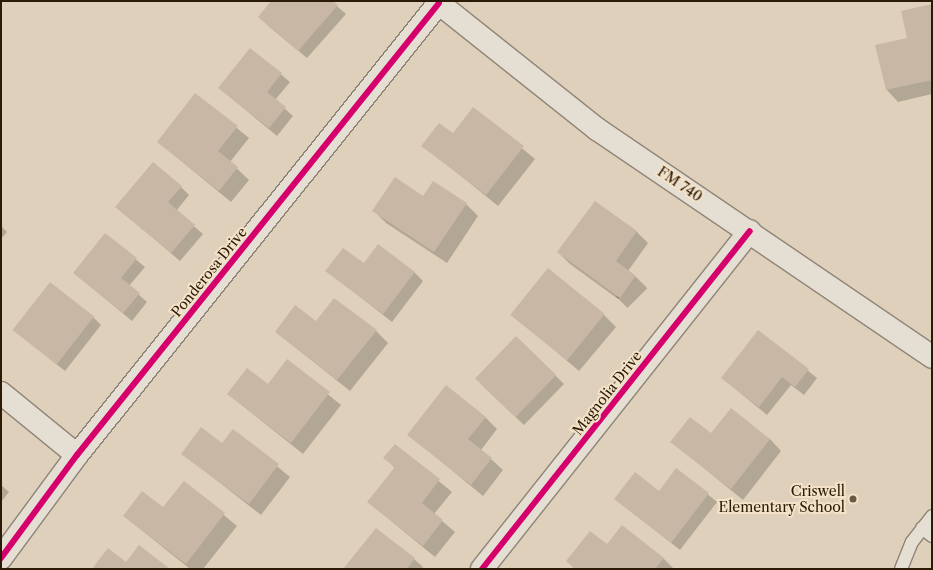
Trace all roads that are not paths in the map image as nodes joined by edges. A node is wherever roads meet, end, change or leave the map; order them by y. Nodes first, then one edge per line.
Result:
1 (437, 2) edge
2 (750, 231) junction
3 (932, 357) edge
4 (1, 393) edge
5 (77, 455) junction
6 (932, 516) edge
7 (922, 528) junction
8 (932, 536) edge
9 (1, 558) edge
10 (482, 569) edge
11 (901, 569) edge

1 - 2 street, FM 740 / FM 740
1 - 5 street, Ponderosa Drive
2 - 3 street, FM 740 / FM 740
2 - 10 street, Magnolia Drive
4 - 5 street
5 - 9 street, Ponderosa Drive
6 - 7 lane
7 - 8 lane
7 - 11 lane

